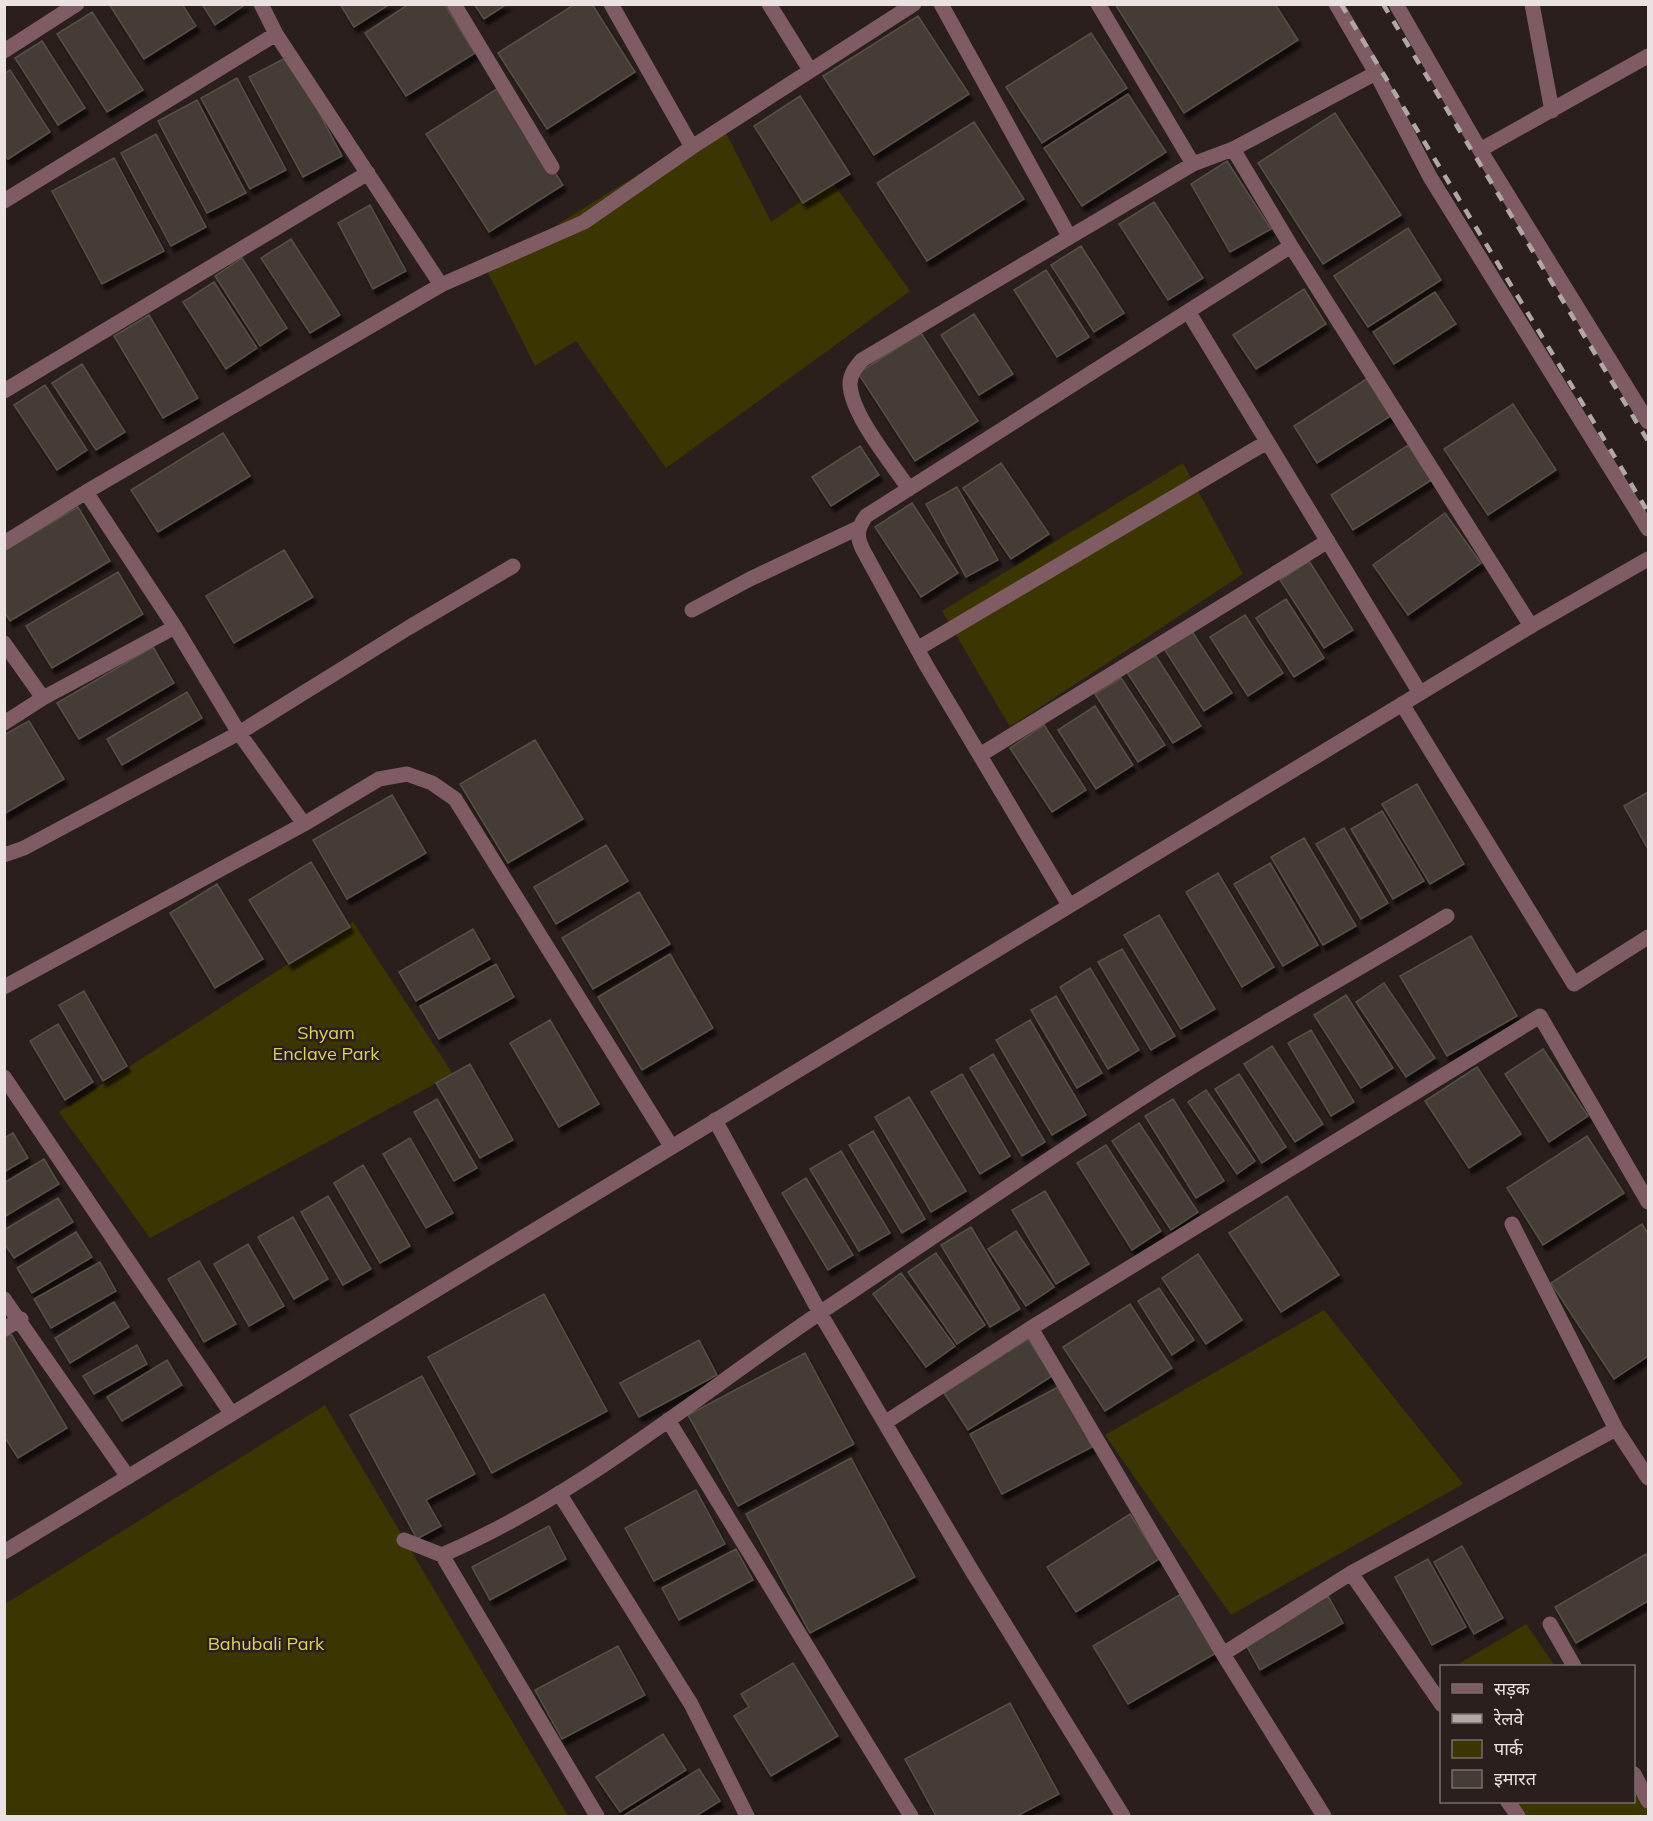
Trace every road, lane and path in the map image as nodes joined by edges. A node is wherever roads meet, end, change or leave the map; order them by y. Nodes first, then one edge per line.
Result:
1 (77, 4) edge
2 (261, 4) edge
3 (454, 4) edge
4 (611, 4) edge
5 (769, 4) edge
6 (914, 4) edge
7 (941, 4) edge
8 (1098, 4) edge
9 (1336, 4) edge
10 (1396, 4) edge
11 (1532, 4) edge
12 (276, 34) junction
13 (4, 51) edge
14 (1648, 56) edge
15 (810, 70) junction
16 (1376, 74) junction
17 (1552, 111) junction
18 (692, 147) junction
19 (1233, 149) junction
20 (1480, 150) junction
21 (1193, 164) junction
22 (552, 167) dead end
23 (368, 173) junction
24 (4, 201) edge
25 (1069, 236) junction
26 (1292, 246) junction
27 (441, 285) junction
28 (1189, 313) junction
29 (4, 391) edge
30 (1648, 422) edge
31 (1268, 442) junction
32 (909, 489) junction
33 (86, 492) junction
34 (858, 528) junction
35 (1648, 529) edge
36 (1328, 541) junction
37 (4, 543) edge
38 (1648, 560) edge
39 (513, 566) dead end
40 (692, 610) dead end
41 (1531, 626) junction
42 (175, 627) junction
43 (4, 643) edge
44 (917, 649) junction
45 (1420, 693) junction
46 (43, 698) junction
47 (1402, 704) junction
48 (4, 723) edge
49 (239, 733) junction
50 (980, 755) junction
51 (304, 824) junction
52 (4, 855) edge
53 (1070, 905) junction
54 (1447, 916) dead end
55 (1648, 938) edge
56 (4, 987) edge
57 (4, 1077) edge
58 (715, 1120) junction
59 (671, 1146) junction
60 (1648, 1202) edge
61 (1512, 1224) dead end
62 (4, 1299) edge
63 (820, 1313) junction
64 (21, 1319) junction
65 (1030, 1328) junction
66 (4, 1329) edge
67 (231, 1413) junction
68 (668, 1420) junction
69 (886, 1422) junction
70 (1616, 1429) junction
71 (128, 1477) junction
72 (1648, 1478) edge
73 (559, 1493) junction
74 (404, 1540) dead end
75 (4, 1552) edge
76 (442, 1555) junction
77 (1351, 1573) junction
78 (1550, 1624) dead end
79 (1223, 1654) junction
80 (1573, 1665) edge
81 (1440, 1702) edge
82 (1635, 1776) edge
83 (1648, 1801) edge
84 (1509, 1803) edge
85 (597, 1816) edge
86 (747, 1816) edge
87 (911, 1816) edge
88 (1123, 1816) edge
89 (1323, 1816) edge
90 (1518, 1816) edge

1 - 13 street
2 - 12 street
3 - 22 street
4 - 18 street
5 - 15 street
6 - 15 street
7 - 25 street
8 - 21 street
9 - 16 street
10 - 20 street
11 - 17 street
12 - 23 street
12 - 24 street
14 - 17 street
15 - 18 street
16 - 19 street
16 - 35 street
17 - 20 street
18 - 27 street
19 - 21 street
19 - 26 street
20 - 30 street
21 - 25 street
23 - 27 street
23 - 29 street
25 - 32 street
26 - 28 street
26 - 41 street
27 - 33 street
28 - 31 street
28 - 32 street
31 - 36 street
31 - 44 street
32 - 34 street
33 - 37 street
33 - 42 street
34 - 40 street
34 - 44 street
36 - 45 street
36 - 50 street
38 - 41 street
39 - 49 street
41 - 45 street
42 - 46 street
42 - 49 street
43 - 46 street
44 - 50 street
45 - 47 street
46 - 48 street
47 - 53 street
47 - 55 street
49 - 51 street
49 - 52 street
50 - 53 street
51 - 56 street
51 - 59 street
53 - 58 street
54 - 63 street
57 - 67 street
58 - 59 street
58 - 63 street
59 - 67 street
60 - 65 street
61 - 70 street
62 - 64 street
63 - 68 street
63 - 69 street
64 - 66 street
64 - 71 street
65 - 69 street
65 - 79 street
67 - 71 street
68 - 73 street
68 - 87 street
69 - 88 street
70 - 72 street
70 - 77 street
71 - 75 street
73 - 76 street
73 - 86 street
74 - 76 street
76 - 85 street
77 - 79 street
77 - 81 street
78 - 80 street
79 - 89 street
82 - 83 street
84 - 90 street

